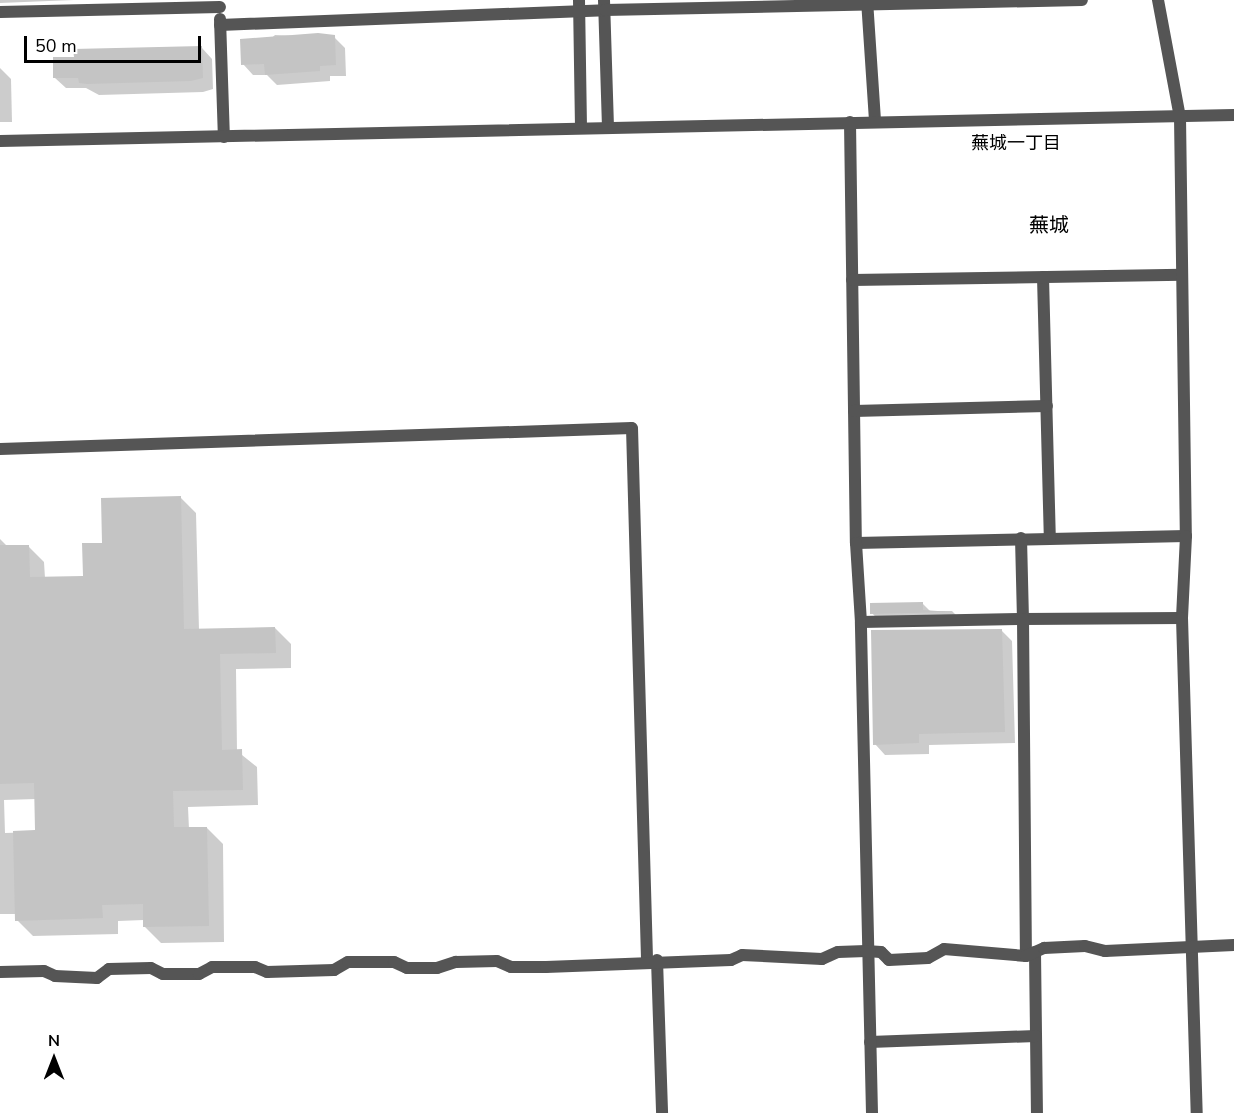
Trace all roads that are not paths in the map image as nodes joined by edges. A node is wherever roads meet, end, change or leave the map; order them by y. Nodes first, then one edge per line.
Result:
1 (1082, 0) edge
2 (1158, 0) edge
3 (867, 2) edge
4 (1004, 2) edge
5 (220, 3) edge
6 (604, 5) edge
7 (734, 5) edge
8 (579, 6) edge
9 (0, 12) edge
10 (220, 24) junction
11 (1234, 116) edge
12 (1180, 117) junction
13 (850, 122) junction
14 (875, 122) junction
15 (608, 127) junction
16 (581, 128) junction
17 (224, 137) junction
18 (0, 141) edge
19 (1182, 275) junction
20 (1044, 277) junction
21 (852, 280) junction
22 (1047, 406) junction
23 (854, 411) junction
24 (0, 448) edge
25 (1186, 536) junction
26 (1021, 538) junction
27 (1050, 538) junction
28 (856, 543) junction
29 (1182, 618) junction
30 (1023, 619) junction
31 (861, 622) junction
32 (1234, 945) edge
33 (1191, 946) junction
34 (866, 951) junction
35 (1031, 954) junction
36 (652, 960) junction
37 (0, 972) edge
38 (1036, 1036) junction
39 (870, 1042) junction
40 (662, 1113) edge
41 (872, 1113) edge
42 (1037, 1113) edge
43 (1197, 1113) edge

1 - 4 street
2 - 12 street
3 - 4 street
3 - 7 street
3 - 14 street
5 - 9 street
5 - 10 street
6 - 7 street
6 - 8 street
6 - 15 street
8 - 10 street
8 - 16 street
10 - 17 street
11 - 12 street
12 - 14 street
12 - 19 street
13 - 14 street
13 - 15 street
13 - 21 street
15 - 16 street
16 - 17 street
17 - 18 street
19 - 20 street
19 - 25 street
20 - 21 street
20 - 22 street
21 - 23 street
22 - 23 street
22 - 27 street
23 - 28 street
24 - 36 street
25 - 27 street
25 - 29 street
26 - 27 street
26 - 28 street
26 - 30 street
28 - 31 street
29 - 30 street
29 - 33 street
30 - 31 street
30 - 35 street
31 - 34 street
32 - 33 street
33 - 35 street
33 - 43 street
34 - 35 street
34 - 36 street
34 - 39 street
35 - 38 street
36 - 37 street
36 - 40 street
38 - 39 street
38 - 42 street
39 - 41 street

